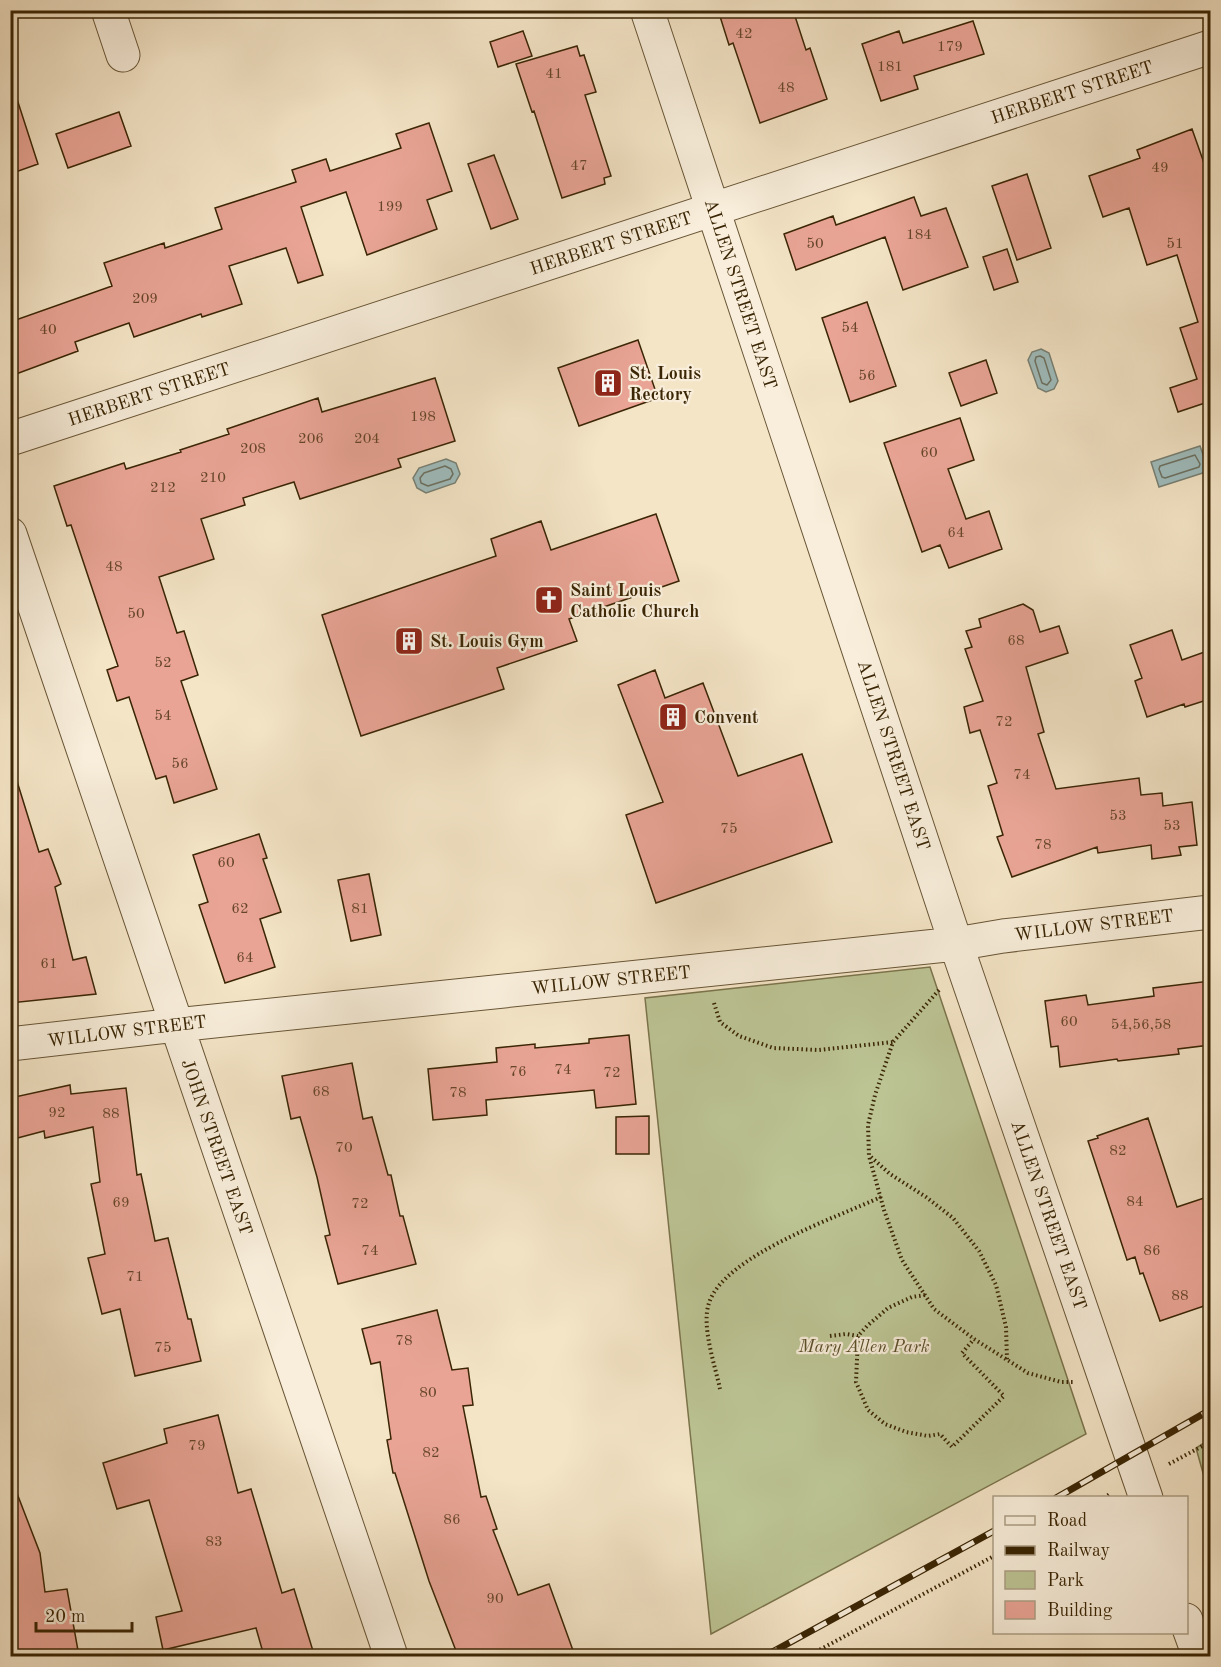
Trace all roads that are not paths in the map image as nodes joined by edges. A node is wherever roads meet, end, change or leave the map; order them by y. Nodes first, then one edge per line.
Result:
1 (108, 10) edge
2 (647, 10) edge
3 (1210, 46) edge
4 (123, 55) dead end
5 (713, 209) junction
6 (10, 439) edge
7 (10, 534) edge
8 (1210, 912) edge
9 (956, 944) junction
10 (176, 1025) junction
11 (10, 1044) edge
12 (1146, 1496) edge
13 (1188, 1626) edge
14 (391, 1656) edge
15 (1199, 1656) edge

1 - 4 street
2 - 5 street, ALLEN STREET EAST
3 - 5 street, HERBERT STREET
5 - 6 street, HERBERT STREET
5 - 9 street, ALLEN STREET EAST
7 - 10 street, JOHN STREET EAST
8 - 9 street, WILLOW STREET
9 - 10 street, WILLOW STREET
9 - 12 street, ALLEN STREET EAST
10 - 11 street, WILLOW STREET
10 - 14 street, JOHN STREET EAST
13 - 15 street

